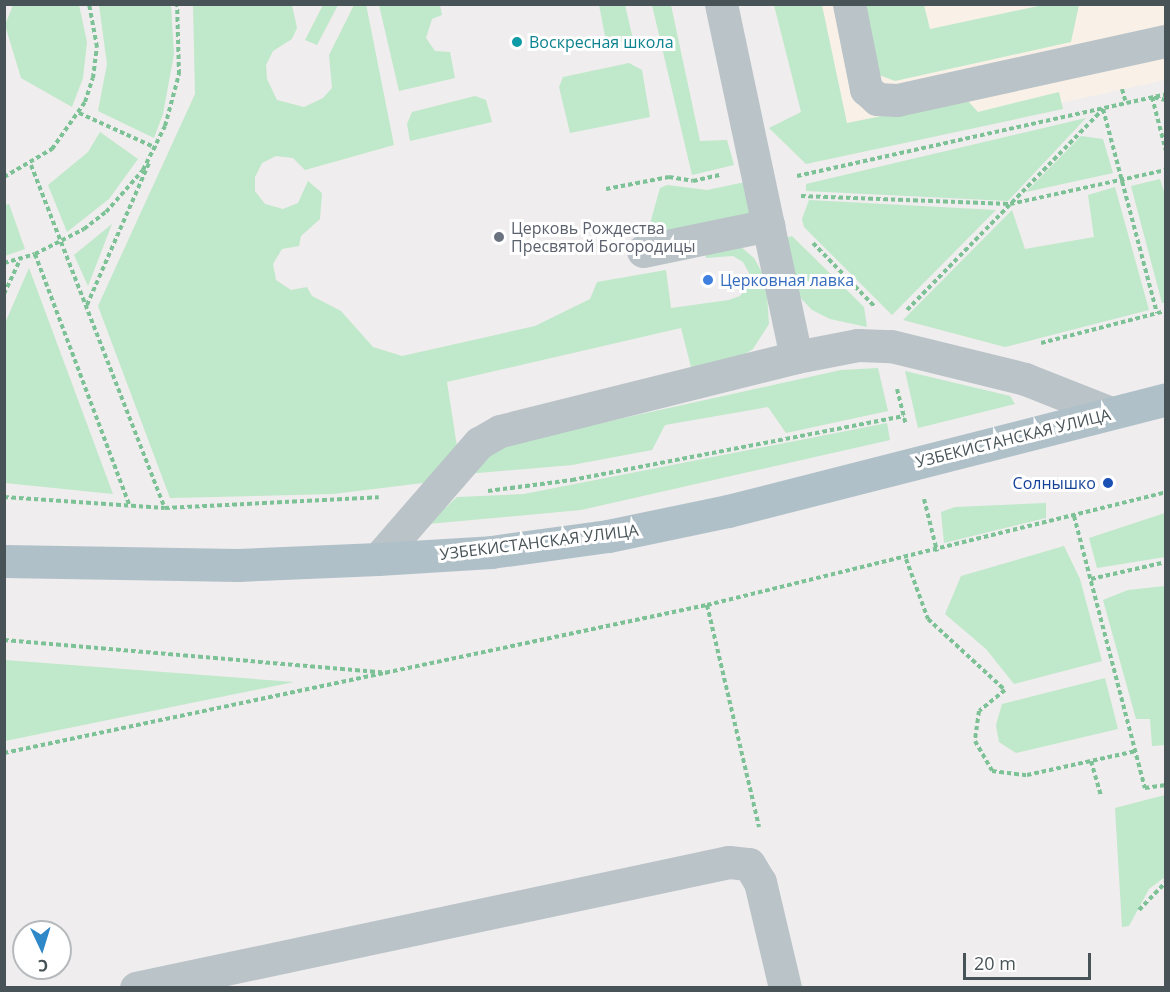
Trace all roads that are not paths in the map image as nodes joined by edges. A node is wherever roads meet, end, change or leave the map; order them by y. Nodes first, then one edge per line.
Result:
1 (721, 4) edge
2 (849, 4) edge
3 (1166, 41) edge
4 (768, 225) junction
5 (643, 251) dead end
6 (796, 357) junction
7 (1166, 399) edge
8 (1111, 414) junction
9 (378, 560) junction
10 (4, 561) edge
11 (136, 987) edge
12 (785, 987) edge

1 - 4 lane
2 - 3 lane
4 - 5 lane
4 - 6 lane
6 - 8 lane
6 - 9 lane
7 - 8 main road, УЗБЕКИСТАНСКАЯ УЛИЦА
8 - 9 main road, УЗБЕКИСТАНСКАЯ УЛИЦА
9 - 10 main road, УЗБЕКИСТАНСКАЯ УЛИЦА
11 - 12 lane

